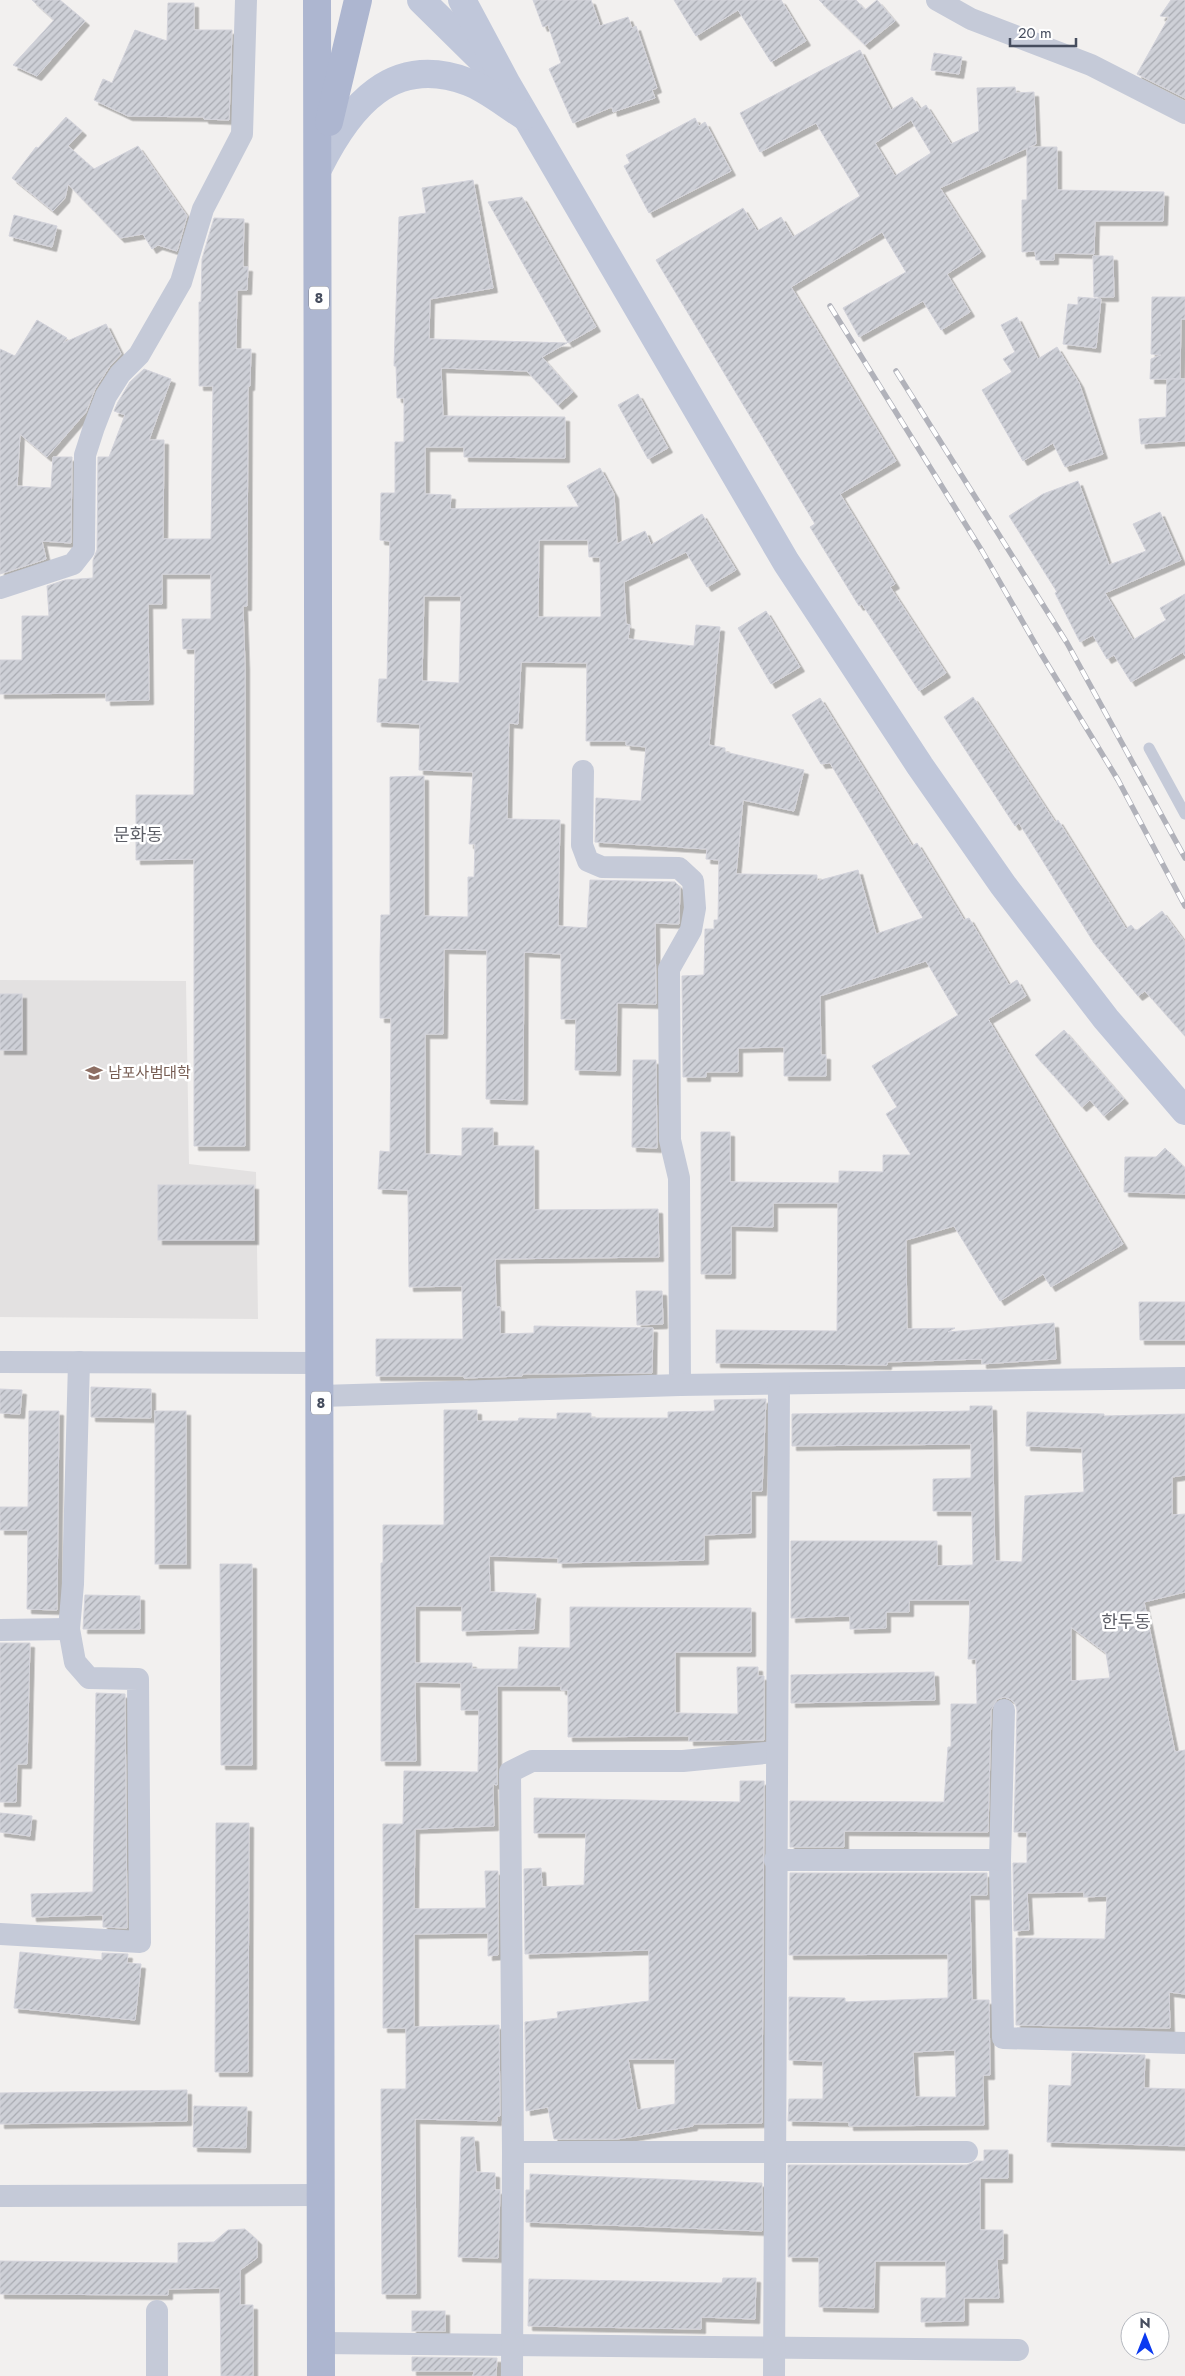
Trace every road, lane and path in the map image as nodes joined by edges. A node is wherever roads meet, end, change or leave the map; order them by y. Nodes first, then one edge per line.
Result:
1 (246, 0) edge
2 (317, 0) edge
3 (358, 0) edge
4 (421, 0) edge
5 (462, 0) edge
6 (937, 0) edge
7 (507, 84) junction
8 (1185, 113) edge
9 (529, 120) junction
10 (319, 167) junction
11 (0, 588) edge
12 (1149, 748) dead end
13 (583, 771) dead end
14 (1185, 814) edge
15 (1185, 1112) edge
16 (0, 1362) edge
17 (79, 1362) junction
18 (320, 1363) junction
19 (1185, 1378) edge
20 (779, 1384) junction
21 (680, 1385) junction
22 (321, 1396) junction
23 (69, 1629) junction
24 (0, 1630) edge
25 (1004, 1710) dead end
26 (776, 1752) junction
27 (776, 1860) junction
28 (1000, 1860) junction
29 (0, 1934) edge
30 (1185, 2044) edge
31 (776, 2151) junction
32 (513, 2152) junction
33 (967, 2152) dead end
34 (321, 2195) junction
35 (0, 2196) edge
36 (158, 2311) dead end
37 (321, 2344) junction
38 (512, 2345) junction
39 (774, 2348) junction
40 (1018, 2350) dead end
41 (157, 2376) edge
42 (321, 2376) edge
43 (512, 2376) edge
44 (774, 2376) edge

1 - 11 street
2 - 10 main road, 8
3 - 10 main road, 8
4 - 7 main road
5 - 7 main road
6 - 8 street
7 - 9 main road
9 - 10 main road
9 - 15 main road
10 - 18 main road, 8
12 - 14 lane
13 - 21 street
16 - 17 street
17 - 18 street
17 - 23 street
18 - 22 main road, 8
19 - 20 street
20 - 21 street
20 - 26 street
21 - 22 street
22 - 34 main road, 8
23 - 24 street
23 - 29 street
25 - 28 street
26 - 27 street
26 - 32 street
27 - 28 street
27 - 31 street
28 - 30 street
31 - 32 street
31 - 33 street
31 - 39 street
32 - 38 street
34 - 35 street
34 - 37 main road, 8
36 - 41 street
37 - 38 street
37 - 42 main road, 8
38 - 39 street
38 - 43 street
39 - 40 street
39 - 44 street

